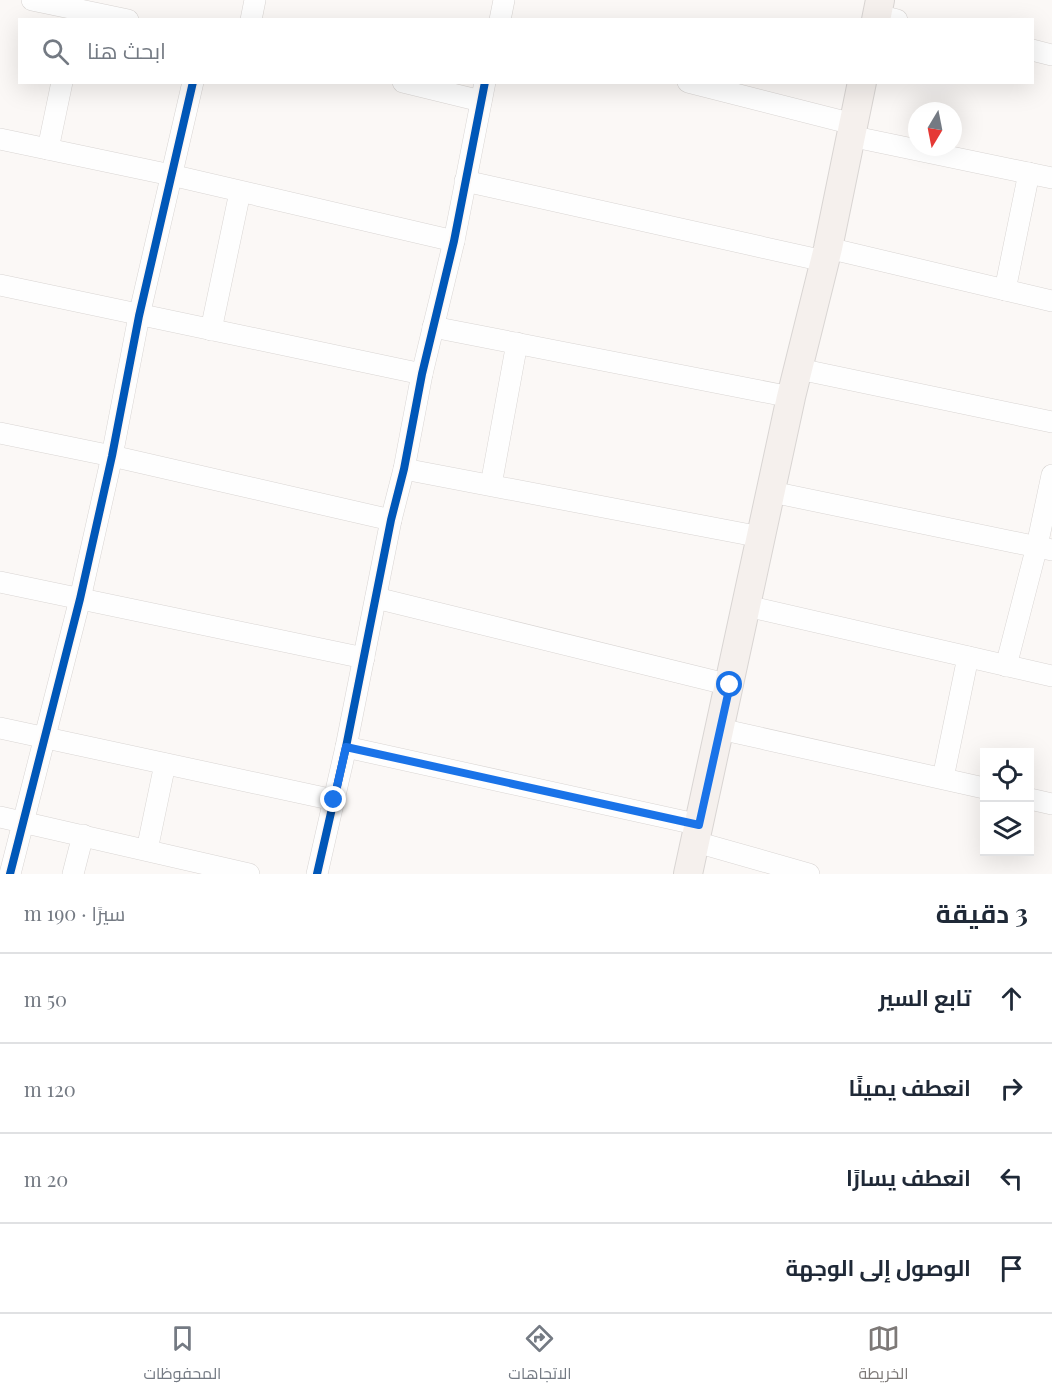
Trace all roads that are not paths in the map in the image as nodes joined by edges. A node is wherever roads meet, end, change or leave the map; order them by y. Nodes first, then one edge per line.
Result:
1 (32, 0) edge
2 (255, 0) edge
3 (504, 0) edge
4 (76, 14) edge
5 (111, 18) edge
6 (251, 18) edge
7 (500, 18) edge
8 (1034, 50) edge
9 (1052, 55) edge
10 (62, 84) edge
11 (193, 84) edge
12 (419, 84) edge
13 (695, 84) edge
14 (862, 84) edge
15 (483, 92) edge
16 (852, 130) junction
17 (0, 139) edge
18 (48, 149) junction
19 (1029, 173) junction
20 (171, 175) junction
21 (1052, 178) edge
22 (465, 181) junction
23 (240, 192) junction
24 (454, 241) junction
25 (826, 255) junction
26 (0, 285) edge
27 (1005, 290) junction
28 (1052, 301) edge
29 (139, 316) junction
30 (433, 327) junction
31 (211, 330) junction
32 (517, 343) junction
33 (799, 369) junction
34 (422, 374) junction
35 (791, 397) junction
36 (1052, 422) edge
37 (0, 433) edge
38 (112, 456) junction
39 (404, 469) junction
40 (1052, 475) edge
41 (491, 484) junction
42 (772, 492) junction
43 (391, 520) junction
44 (761, 537) junction
45 (1045, 548) edge
46 (0, 582) edge
47 (376, 598) junction
48 (80, 599) junction
49 (747, 606) junction
50 (968, 657) junction
51 (364, 658) junction
52 (1006, 666) junction
53 (1052, 676) edge
54 (730, 685) junction
55 (0, 728) edge
56 (720, 729) junction
57 (45, 737) junction
58 (346, 747) junction
59 (165, 764) junction
60 (943, 778) junction
61 (980, 787) edge
62 (334, 800) junction
63 (1034, 800) edge
64 (1052, 804) edge
65 (0, 817) edge
66 (25, 821) junction
67 (698, 834) junction
68 (83, 835) junction
69 (147, 850) junction
70 (195, 867) edge
71 (10, 874) edge
72 (73, 874) edge
73 (249, 874) edge
74 (317, 874) edge
75 (688, 874) edge
76 (809, 874) edge

1 - 4 street
2 - 6 street
3 - 7 street
4 - 5 street
8 - 9 street
10 - 18 street
11 - 20 street
12 - 15 street
13 - 16 street
14 - 16 main road
15 - 22 street
16 - 19 street
16 - 25 main road
17 - 18 street
18 - 20 street
19 - 21 street
19 - 27 street
20 - 23 street
20 - 29 street
22 - 24 street
22 - 25 street
23 - 24 street
23 - 31 street
24 - 30 street
25 - 27 street
25 - 33 main road
26 - 29 street
27 - 28 street
29 - 31 street
29 - 38 street
30 - 32 street
30 - 34 street
31 - 34 street
32 - 35 street
32 - 41 street
33 - 35 main road
33 - 36 street
34 - 39 street
35 - 42 main road
37 - 38 street
38 - 43 street
38 - 48 street
39 - 41 street
39 - 43 street
40 - 45 street
41 - 44 street
42 - 44 main road
42 - 45 street
43 - 47 street
44 - 49 main road
45 - 52 street
46 - 48 street
47 - 51 street
47 - 54 street
48 - 51 street
48 - 57 street
49 - 50 street
49 - 54 main road
50 - 52 street
50 - 60 street
51 - 58 street
52 - 53 street
54 - 56 main road
55 - 57 street
56 - 60 street
56 - 67 main road
57 - 59 street
57 - 66 street
58 - 62 street
58 - 67 street
59 - 62 street
59 - 69 street
60 - 61 street
62 - 74 street
63 - 64 street
65 - 66 street
66 - 68 street
66 - 71 street
67 - 75 main road
67 - 76 street
68 - 69 street
68 - 72 street
69 - 70 street
70 - 73 street

